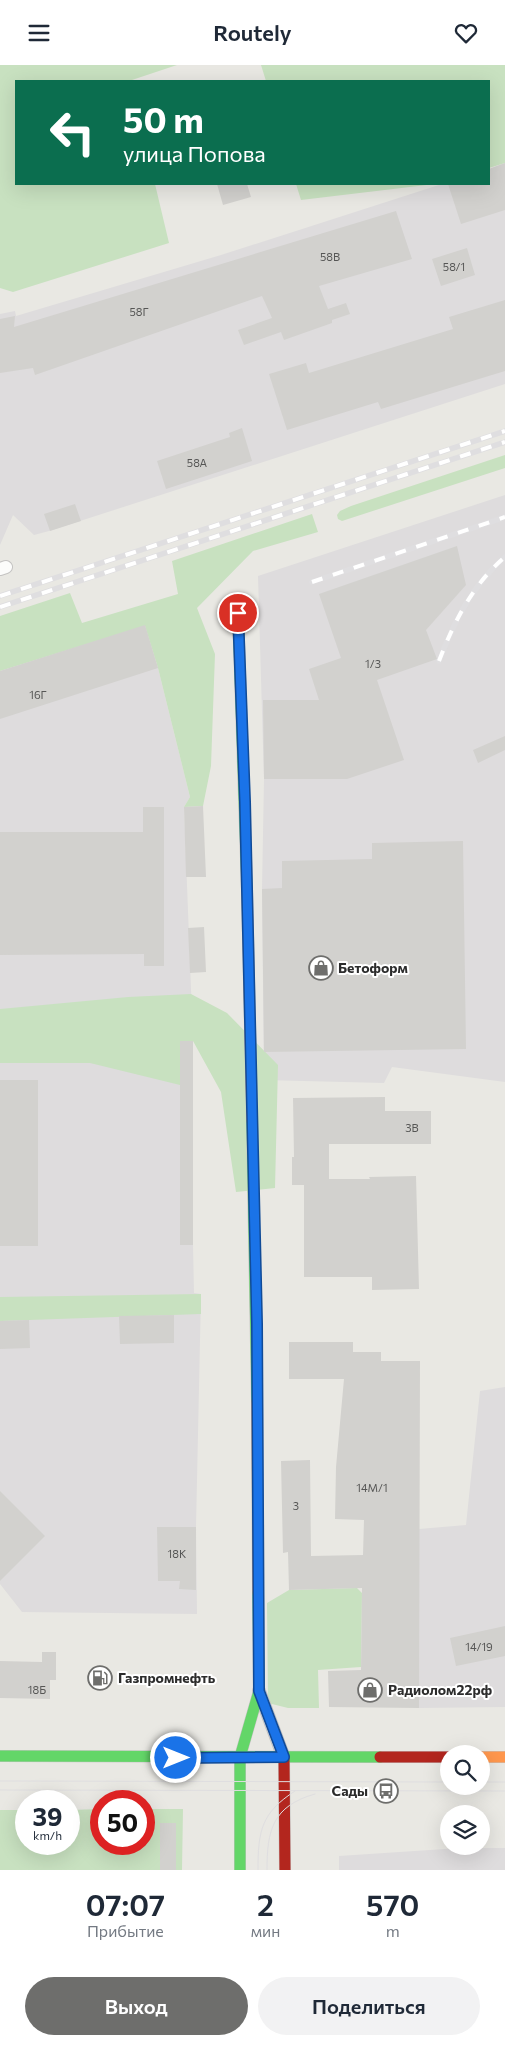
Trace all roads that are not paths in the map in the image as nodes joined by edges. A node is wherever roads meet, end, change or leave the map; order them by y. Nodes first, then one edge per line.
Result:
1 (238, 613) dead end
2 (259, 1691) junction
3 (0, 1756) edge
4 (240, 1757) junction
5 (284, 1757) junction
6 (440, 1757) edge
7 (490, 1757) edge
8 (505, 1757) edge
9 (240, 1870) edge
10 (285, 1870) edge

1 - 2 street
2 - 4 street
2 - 5 street
3 - 4 street
4 - 5 street
4 - 9 street
5 - 6 street
5 - 10 street
7 - 8 street

